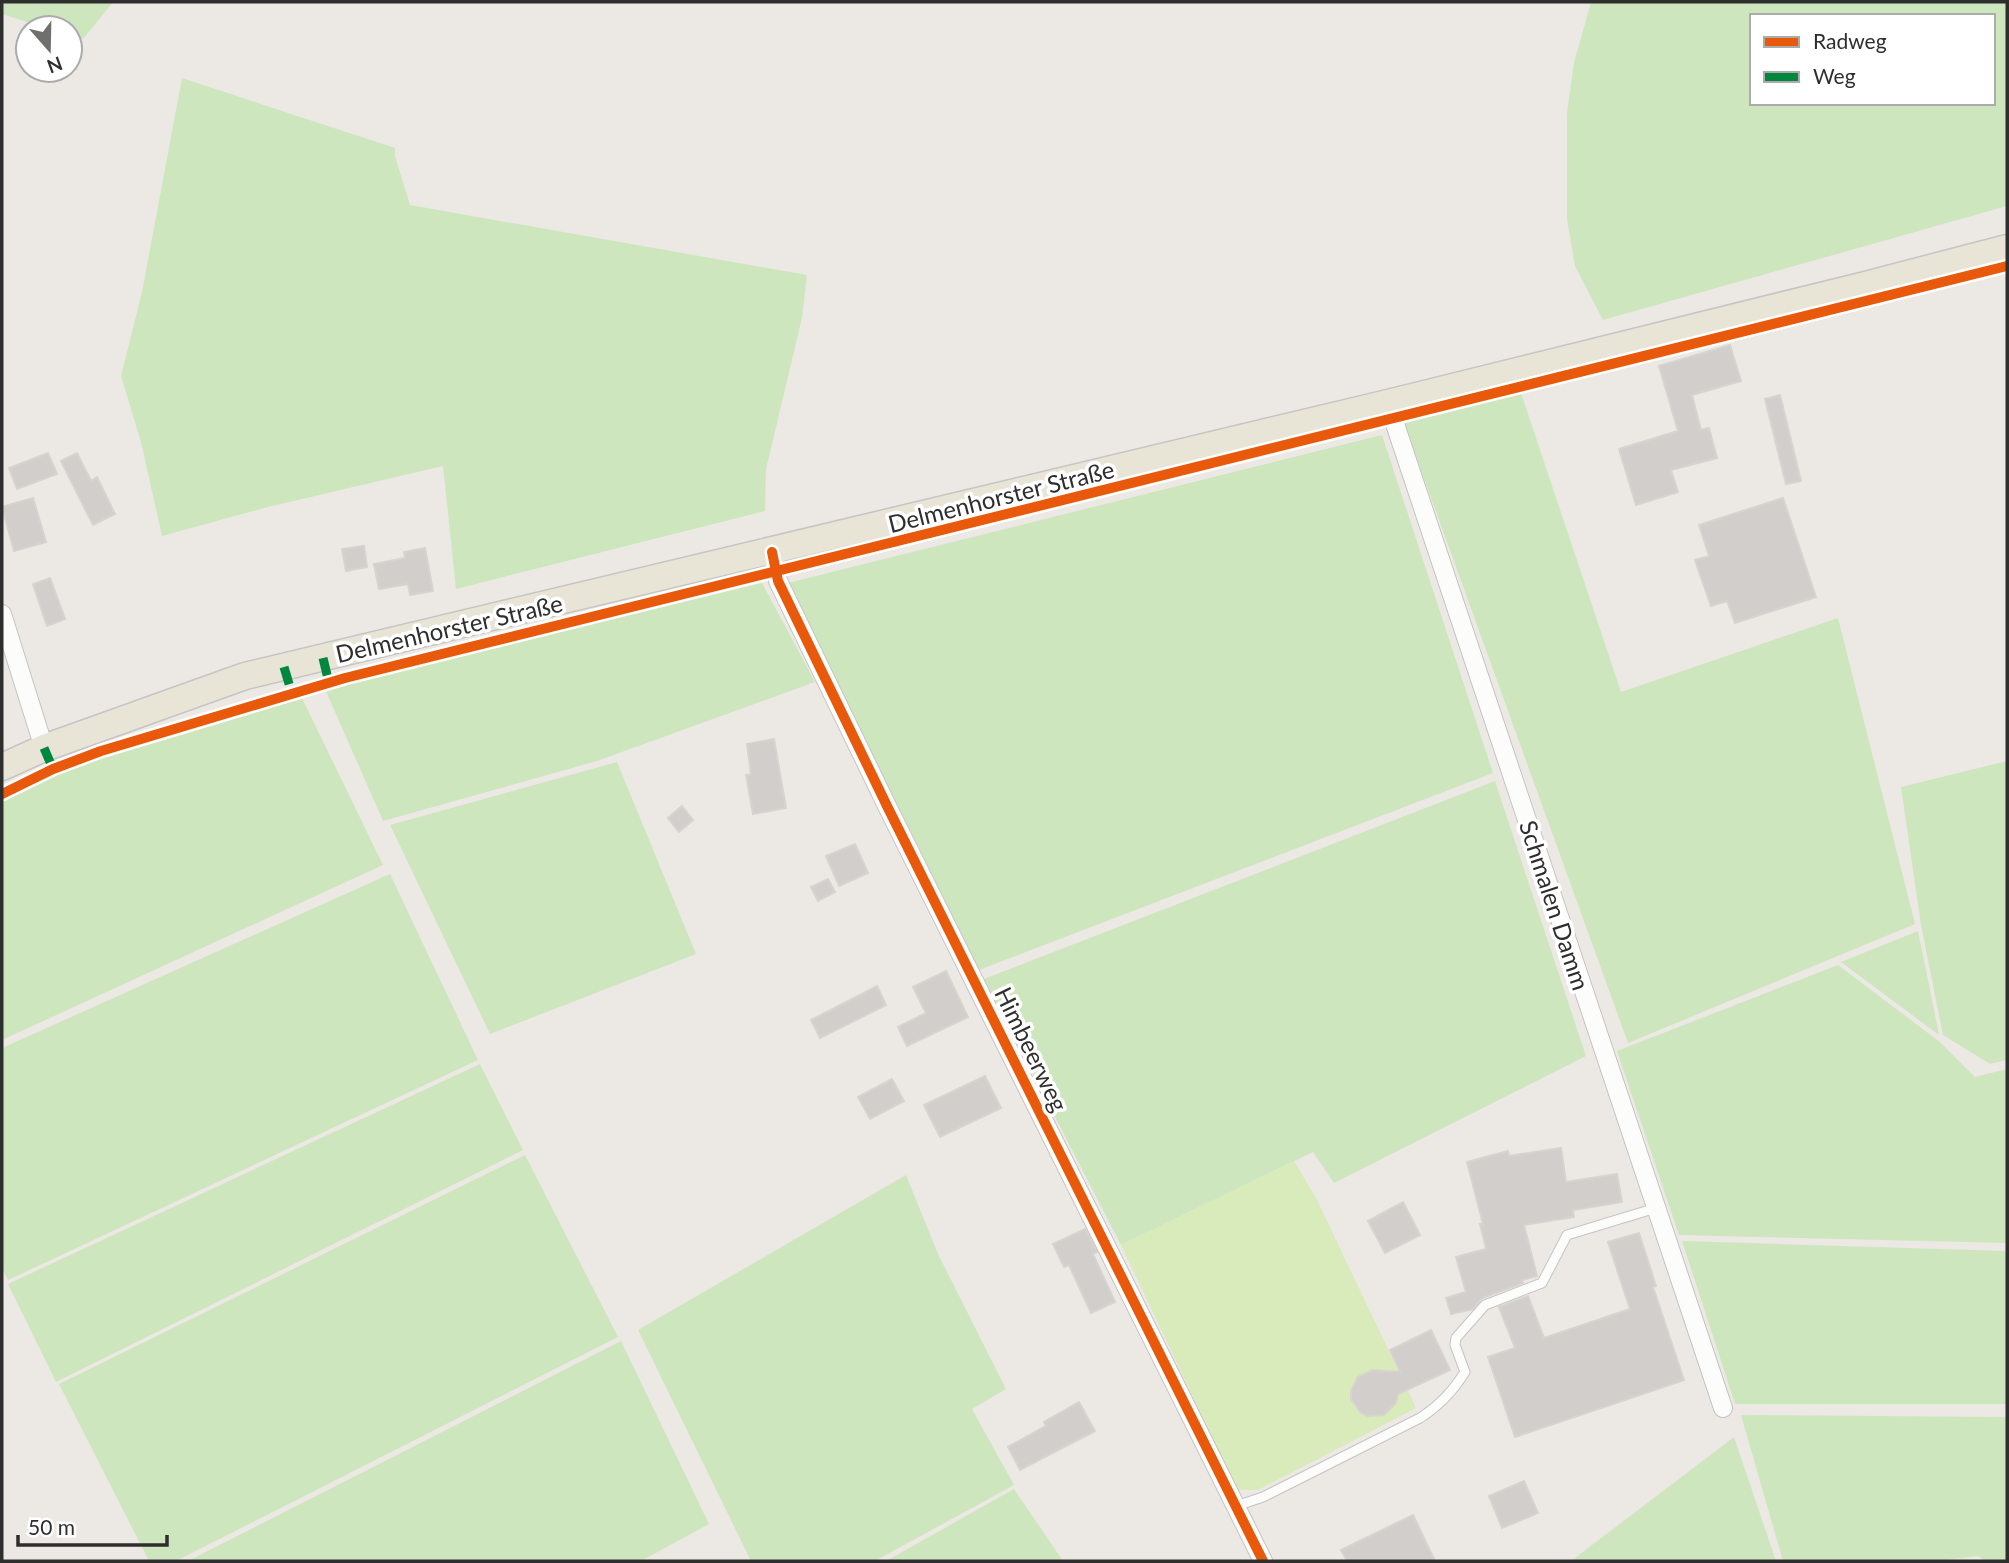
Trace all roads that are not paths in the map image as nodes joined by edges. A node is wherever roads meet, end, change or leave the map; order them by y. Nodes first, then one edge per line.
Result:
1 (2007, 248) edge
2 (1388, 403) junction
3 (772, 552) junction
4 (2, 614) edge
5 (44, 748) junction
6 (2, 767) edge
7 (1656, 1208) junction
8 (1723, 1408) dead end
9 (1236, 1506) junction
10 (1263, 1561) edge

1 - 2 main road, Delmenhorster Straße
2 - 3 main road, Delmenhorster Straße
2 - 7 street, Schmalen Damm
3 - 5 main road, Delmenhorster Straße
3 - 9 street, Himbeerweg
4 - 5 street
5 - 6 main road, Delmenhorster Straße
7 - 8 street, Schmalen Damm
7 - 9 lane
9 - 10 street, Himbeerweg

